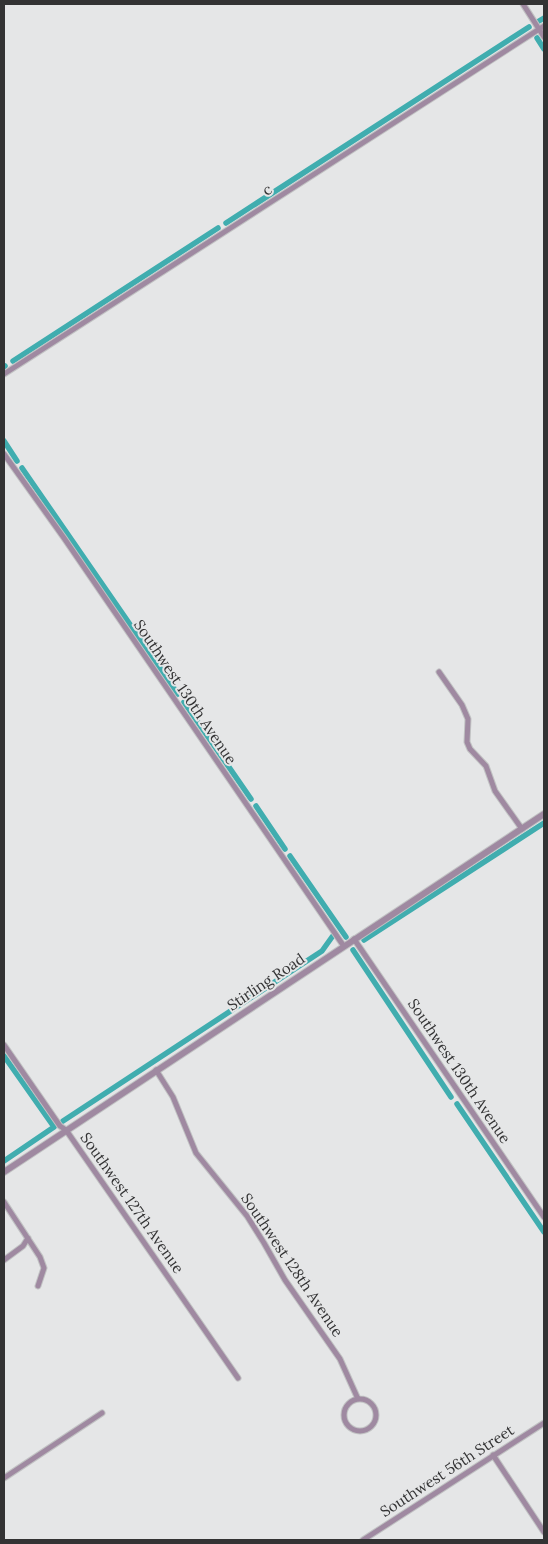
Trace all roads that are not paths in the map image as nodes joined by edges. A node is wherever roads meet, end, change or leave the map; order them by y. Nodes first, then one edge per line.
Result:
1 (522, 4) edge
2 (542, 28) edge
3 (544, 38) edge
4 (4, 374) edge
5 (4, 454) edge
6 (439, 672) dead end
7 (544, 814) edge
8 (522, 829) junction
9 (354, 939) junction
10 (343, 945) junction
11 (4, 1045) edge
12 (156, 1070) junction
13 (66, 1130) junction
14 (4, 1172) edge
15 (4, 1202) edge
16 (544, 1217) edge
17 (28, 1238) junction
18 (4, 1260) edge
19 (38, 1286) dead end
20 (238, 1378) dead end
21 (358, 1399) junction
22 (102, 1413) dead end
23 (544, 1422) edge
24 (493, 1455) junction
25 (4, 1478) edge
26 (544, 1532) edge
27 (363, 1540) edge

1 - 2 street
2 - 3 street
2 - 4 street, c
5 - 10 street, Southwest 130th Avenue
6 - 8 street
7 - 8 street, Stirling Road
8 - 9 street, Stirling Road
9 - 10 street, Stirling Road
9 - 16 street, Southwest 130th Avenue
10 - 12 street, Stirling Road
11 - 13 street, Southwest 127th Avenue
12 - 13 street, Stirling Road
12 - 21 street, Southwest 128th Avenue
13 - 14 street, Stirling Road
13 - 20 street, Southwest 127th Avenue
15 - 17 street
17 - 18 street
17 - 19 street
21 - 21 street, Southwest 128th Avenue
22 - 25 street
23 - 24 street, Southwest 56th Street
24 - 26 street
24 - 27 street, Southwest 56th Street

